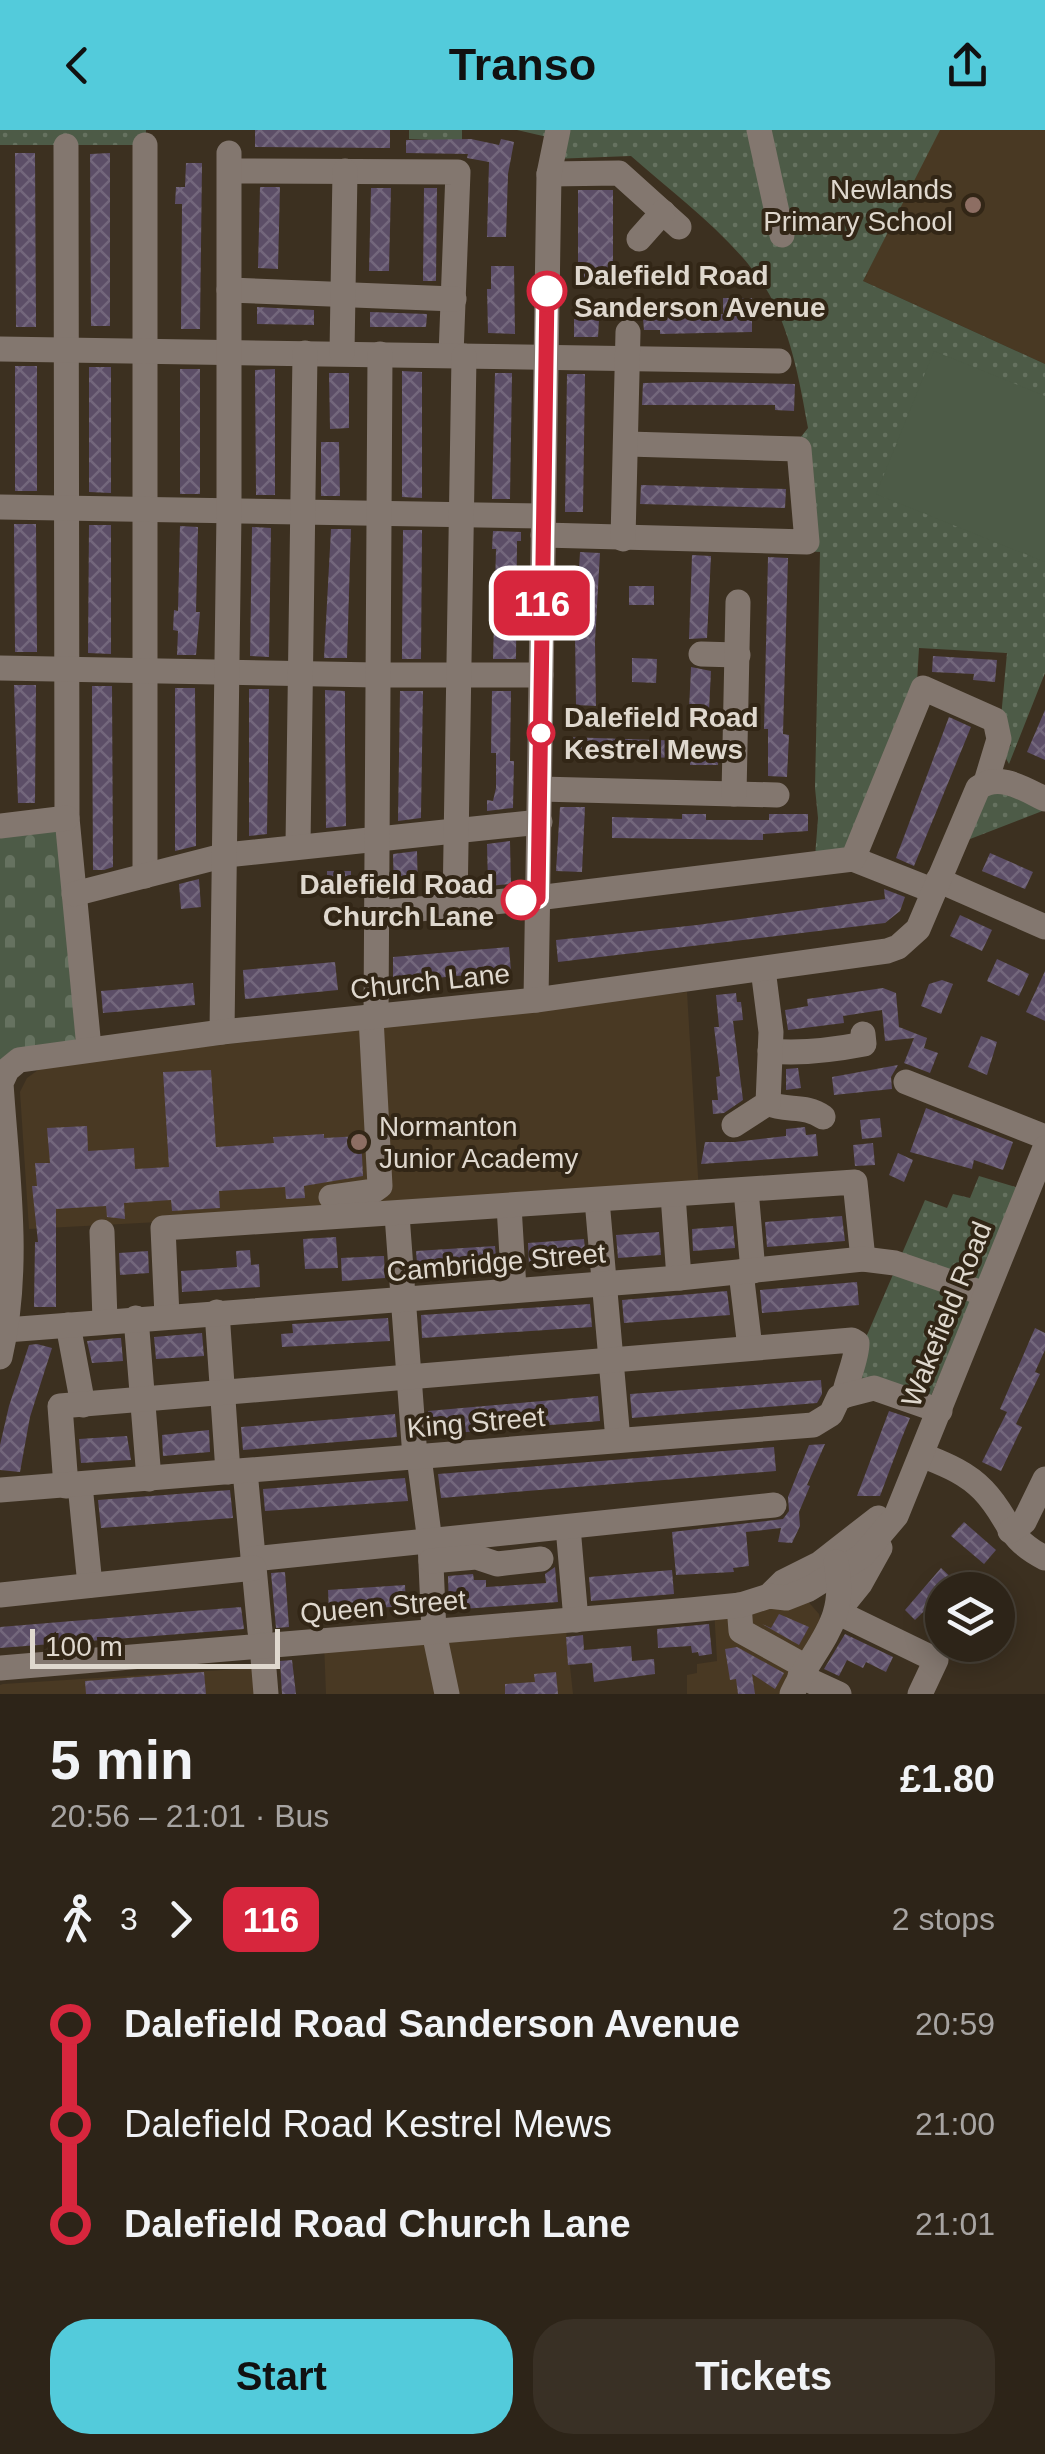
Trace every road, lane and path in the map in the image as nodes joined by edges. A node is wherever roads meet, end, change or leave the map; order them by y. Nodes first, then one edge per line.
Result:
1 (558, 130) edge
2 (759, 130) edge
3 (145, 144) dead end
4 (66, 146) dead end
5 (345, 171) junction
6 (549, 174) junction
7 (782, 235) dead end
8 (638, 240) dead end
9 (229, 290) junction
10 (342, 294) junction
11 (454, 299) junction
12 (628, 332) dead end
13 (68, 348) junction
14 (0, 349) edge
15 (146, 350) junction
16 (228, 351) junction
17 (305, 353) junction
18 (342, 353) junction
19 (380, 354) junction
20 (457, 355) junction
21 (546, 357) junction
22 (628, 359) junction
23 (778, 362) dead end
24 (628, 444) junction
25 (0, 507) edge
26 (67, 509) junction
27 (146, 510) junction
28 (229, 512) junction
29 (302, 512) junction
30 (380, 514) junction
31 (462, 516) junction
32 (543, 525) junction
33 (623, 538) junction
34 (738, 602) dead end
35 (701, 654) dead end
36 (738, 655) junction
37 (0, 668) edge
38 (68, 668) junction
39 (146, 670) junction
40 (226, 672) junction
41 (300, 674) junction
42 (541, 674) junction
43 (377, 675) junction
44 (458, 675) junction
45 (986, 782) junction
46 (540, 789) junction
47 (734, 794) junction
48 (777, 795) dead end
49 (1045, 799) edge
50 (67, 818) junction
51 (540, 822) junction
52 (0, 826) edge
53 (456, 830) junction
54 (375, 837) junction
55 (298, 845) junction
56 (226, 855) junction
57 (853, 860) junction
58 (145, 876) junction
59 (936, 886) junction
60 (74, 894) junction
61 (538, 898) junction
62 (456, 906) junction
63 (376, 913) junction
64 (1045, 928) edge
65 (763, 968) junction
66 (536, 1000) junction
67 (373, 1018) junction
68 (222, 1032) junction
69 (863, 1034) dead end
70 (89, 1048) junction
71 (770, 1051) junction
72 (6, 1062) edge
73 (906, 1082) dead end
74 (768, 1104) junction
75 (823, 1117) dead end
76 (734, 1126) dead end
77 (1045, 1138) edge
78 (1045, 1148) edge
79 (746, 1190) junction
80 (673, 1195) junction
81 (331, 1197) dead end
82 (597, 1200) junction
83 (509, 1206) junction
84 (397, 1215) junction
85 (102, 1232) dead end
86 (6, 1254) edge
87 (863, 1259) junction
88 (747, 1272) junction
89 (679, 1278) junction
90 (604, 1283) junction
91 (514, 1289) junction
92 (986, 1294) junction
93 (403, 1300) junction
94 (217, 1312) junction
95 (167, 1316) junction
96 (136, 1318) junction
97 (106, 1320) junction
98 (68, 1324) junction
99 (6, 1330) junction
100 (750, 1348) junction
101 (0, 1357) edge
102 (611, 1361) junction
103 (409, 1376) junction
104 (224, 1394) junction
105 (842, 1396) junction
106 (144, 1400) junction
107 (83, 1404) junction
108 (940, 1412) junction
109 (618, 1440) junction
110 (922, 1454) junction
111 (417, 1457) junction
112 (237, 1472) junction
113 (149, 1479) junction
114 (1045, 1479) edge
115 (73, 1485) junction
116 (0, 1490) edge
117 (900, 1501) junction
118 (774, 1505) dead end
119 (568, 1527) junction
120 (1010, 1531) junction
121 (884, 1533) junction
122 (430, 1551) junction
123 (1045, 1558) edge
124 (541, 1559) dead end
125 (254, 1563) junction
126 (829, 1568) junction
127 (90, 1585) junction
128 (0, 1594) edge
129 (778, 1597) junction
130 (739, 1605) junction
131 (832, 1619) junction
132 (576, 1620) junction
133 (434, 1632) junction
134 (261, 1638) junction
135 (0, 1668) edge
136 (799, 1679) edge
137 (266, 1694) edge
138 (446, 1694) edge
139 (839, 1694) edge
140 (920, 1694) edge

1 - 6 street
2 - 7 street
3 - 15 street
4 - 13 street
5 - 9 street
5 - 10 street
5 - 11 street
6 - 8 street
6 - 21 street
9 - 10 street
9 - 16 street
10 - 11 street
10 - 18 street
11 - 20 street
12 - 22 street
13 - 14 street
13 - 15 street
13 - 26 street
15 - 16 street
15 - 27 street
16 - 17 street
16 - 28 street
17 - 18 street
17 - 29 street
18 - 19 street
19 - 20 street
19 - 30 street
20 - 21 street
20 - 31 street
21 - 22 street
21 - 32 street
22 - 23 street
22 - 24 street
24 - 33 street
24 - 33 street
25 - 26 street
26 - 27 street
26 - 38 street
27 - 28 street
27 - 39 street
28 - 29 street
28 - 40 street
29 - 30 street
29 - 41 street
30 - 31 street
30 - 43 street
31 - 32 street
31 - 44 street
32 - 33 street
32 - 42 street
34 - 36 street
35 - 36 street
36 - 47 street
37 - 38 street
38 - 39 street
38 - 50 street
39 - 40 street
39 - 58 street
40 - 41 street
40 - 56 street
41 - 43 street
41 - 55 street
42 - 44 street
42 - 46 street
43 - 44 street
43 - 54 street
44 - 53 street
45 - 49 street
45 - 57 street, Church Lane
45 - 59 street, Church Lane
46 - 47 street
46 - 51 street
47 - 48 street
50 - 52 street
50 - 60 street
51 - 53 street
51 - 61 street
53 - 54 street
53 - 62 street
54 - 55 street
54 - 63 street
55 - 56 street
56 - 58 street
56 - 68 street
57 - 59 street
57 - 61 street
58 - 60 street
59 - 64 street
59 - 65 street, Church Lane
60 - 70 street
61 - 62 street
61 - 66 street
62 - 63 street
63 - 67 street
65 - 66 street, Church Lane
65 - 71 street
66 - 67 street, Church Lane
67 - 68 street, Church Lane
67 - 81 street
68 - 70 street, Church Lane
69 - 71 street
70 - 72 street, Church Lane
71 - 74 street
72 - 86 street, Church Lane
73 - 77 street
74 - 75 street
74 - 76 street
78 - 92 street, Wakefield Road
79 - 80 street
79 - 87 street
79 - 88 street
80 - 82 street
80 - 89 street
82 - 83 street
82 - 90 street
83 - 84 street
83 - 91 street
84 - 93 street
84 - 95 street
85 - 97 street
86 - 99 street, Church Lane
87 - 88 street, Cambridge Street
87 - 92 street, Cambridge Street
88 - 89 street, Cambridge Street
88 - 100 street
89 - 90 street, Cambridge Street
90 - 91 street, Cambridge Street
90 - 102 street
91 - 93 street, Cambridge Street
92 - 108 street, Wakefield Road
93 - 94 street, Cambridge Street
93 - 103 street
94 - 95 street, Cambridge Street
94 - 104 street
95 - 96 street, Cambridge Street
96 - 97 street, Cambridge Street
96 - 106 street
97 - 98 street, Cambridge Street
98 - 99 street, Cambridge Street
98 - 107 street
99 - 101 street, Church Lane
100 - 102 street
100 - 105 street
102 - 103 street
102 - 109 street
103 - 104 street
103 - 111 street
104 - 106 street
104 - 112 street
105 - 108 street
105 - 109 street, King Street
106 - 107 street
106 - 113 street
107 - 115 street
108 - 110 street, Wakefield Road
109 - 111 street, King Street
110 - 117 street, Wakefield Road
110 - 120 street
111 - 112 street, King Street
111 - 122 street
112 - 113 street, King Street
112 - 125 street
113 - 115 street, King Street
114 - 120 street
115 - 116 street, King Street
115 - 127 street
117 - 121 street, Queen Street
117 - 126 street, Queen Street
118 - 119 street
119 - 122 street
119 - 132 street
120 - 123 street
121 - 126 street, Queen Street
121 - 131 street
122 - 124 street
122 - 125 street
122 - 133 street
125 - 127 street
125 - 134 street
126 - 129 street, Queen Street
126 - 131 street
127 - 128 street
129 - 130 street, Queen Street
129 - 131 street
130 - 132 street, Queen Street
130 - 136 street
131 - 136 street
131 - 140 street
132 - 133 street, Queen Street
133 - 134 street, Queen Street
133 - 138 street
134 - 135 street, Queen Street
134 - 137 street
136 - 139 street

